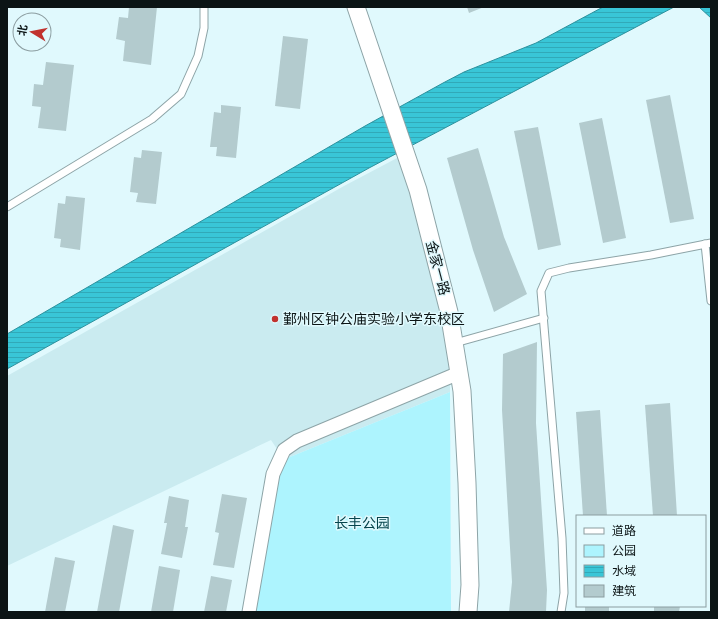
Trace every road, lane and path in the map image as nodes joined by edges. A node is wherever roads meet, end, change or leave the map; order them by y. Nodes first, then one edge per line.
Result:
1 (204, 7) edge
2 (356, 7) edge
3 (7, 207) edge
4 (708, 244) edge
5 (711, 301) edge
6 (544, 318) junction
7 (454, 343) junction
8 (459, 373) junction
9 (249, 612) edge
10 (468, 612) edge
11 (561, 612) edge

1 - 3 lane
2 - 7 street, 金家一路
4 - 5 lane
4 - 6 lane
6 - 7 lane
6 - 11 lane
7 - 8 street, 金家一路
8 - 9 street
8 - 10 street, 金家一路

